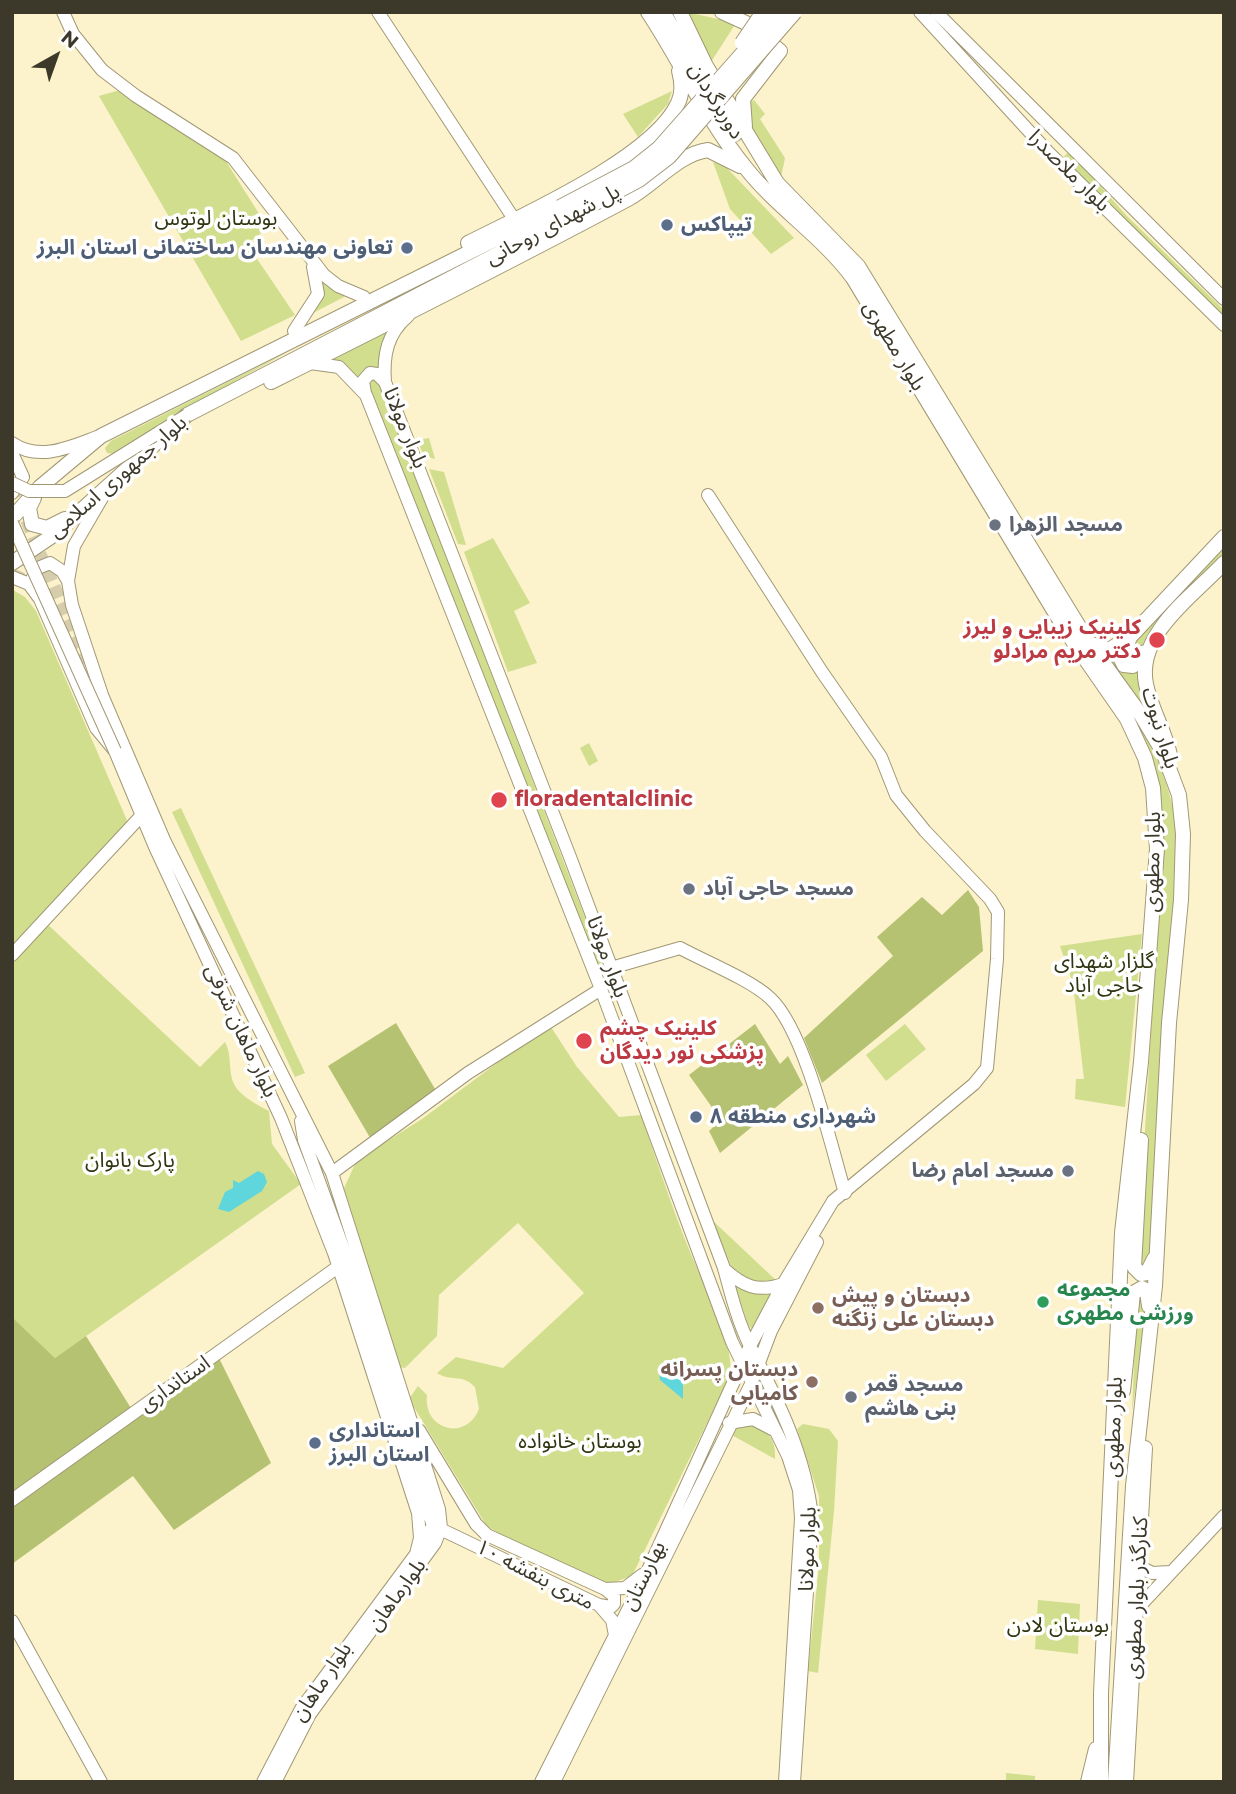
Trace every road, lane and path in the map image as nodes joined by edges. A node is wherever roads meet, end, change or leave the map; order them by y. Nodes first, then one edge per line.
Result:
1 (63, 12) edge
2 (378, 12) edge
3 (648, 12) edge
4 (663, 12) edge
5 (680, 12) edge
6 (722, 12) edge
7 (763, 12) edge
8 (779, 12) edge
9 (795, 12) edge
10 (807, 12) edge
11 (920, 12) edge
12 (936, 12) edge
13 (673, 53) junction
14 (735, 70) junction
15 (656, 130) junction
16 (746, 135) junction
17 (1062, 137) junction
18 (1048, 152) junction
19 (678, 163) junction
20 (747, 170) junction
21 (777, 183) junction
22 (514, 219) junction
23 (311, 260) junction
24 (364, 296) junction
25 (1224, 299) edge
26 (412, 313) junction
27 (1224, 325) edge
28 (294, 331) junction
29 (254, 362) joint
30 (307, 364) junction
31 (262, 375) joint
32 (385, 382) junction
33 (200, 386) junction
34 (366, 395) junction
35 (211, 404) junction
36 (187, 415) junction
37 (101, 436) junction
38 (12, 443) edge
39 (12, 453) edge
40 (55, 473) junction
41 (112, 481) junction
42 (12, 482) edge
43 (12, 493) edge
44 (708, 495) dead end
45 (80, 510) junction
46 (12, 521) edge
47 (1224, 537) edge
48 (12, 538) edge
49 (12, 561) edge
50 (1224, 564) edge
51 (68, 581) junction
52 (13, 582) edge
53 (38, 596) junction
54 (1132, 636) junction
55 (1089, 643) junction
56 (1147, 650) junction
57 (115, 751) junction
58 (1179, 796) junction
59 (141, 817) junction
60 (12, 956) edge
61 (611, 968) junction
62 (601, 989) junction
63 (300, 1114) junction
64 (1135, 1118) junction
65 (332, 1173) junction
66 (845, 1193) junction
67 (322, 1219) junction
68 (712, 1238) junction
69 (1158, 1242) junction
70 (696, 1244) junction
71 (348, 1261) junction
72 (724, 1268) junction
73 (708, 1276) junction
74 (314, 1284) junction
75 (783, 1284) junction
76 (349, 1300) junction
77 (1150, 1331) junction
78 (750, 1346) junction
79 (759, 1360) junction
80 (742, 1367) junction
81 (751, 1384) junction
82 (408, 1412) junction
83 (1140, 1415) junction
84 (729, 1423) junction
85 (775, 1431) junction
86 (1113, 1454) junction
87 (12, 1500) edge
88 (418, 1513) junction
89 (1224, 1516) edge
90 (437, 1527) junction
91 (419, 1545) junction
92 (1139, 1566) junction
93 (648, 1570) junction
94 (1170, 1572) junction
95 (605, 1589) junction
96 (600, 1605) junction
97 (1137, 1609) junction
98 (12, 1621) edge
99 (615, 1635) junction
100 (1101, 1720) junction
101 (100, 1782) edge
102 (263, 1782) edge
103 (275, 1782) edge
104 (541, 1782) edge
105 (554, 1782) edge
106 (785, 1782) edge
107 (794, 1782) edge
108 (1088, 1782) edge
109 (1101, 1782) edge
110 (1115, 1782) edge
111 (1126, 1782) edge

1 - 23 main road
2 - 22 main road
3 - 13 main road, بلوار مطهری
4 - 21 main road, دوربرگردان
5 - 16 main road, بلوار مطهری
6 - 16 main road
7 - 14 main road, bridge
8 - 14 main road, پل شهدای روحانی, bridge
9 - 14 main road, پل شهدای روحانی, bridge
10 - 14 main road, bridge
11 - 18 main road, بلوار ملاصدرا
12 - 17 main road, بلوار ملاصدرا
13 - 15 main road
13 - 20 main road, بلوار مطهری
14 - 29 main road, پل شهدای روحانی, bridge
14 - 31 main road, پل شهدای روحانی, bridge
15 - 19 main road
15 - 22 main road
16 - 21 main road, بلوار مطهری
17 - 18 main road
17 - 25 main road, بلوار ملاصدرا
18 - 27 main road, بلوار ملاصدرا
19 - 20 main road
19 - 26 main road
20 - 64 main road, بلوار مطهری
21 - 55 main road, بلوار مطهری
22 - 24 main road
23 - 24 main road
23 - 28 main road
24 - 28 main road
26 - 30 main road
26 - 32 main road, بلوار مولانا
28 - 33 main road
29 - 33 main road, بلوار جمهوری اسلامی
30 - 34 main road, بلوار مولانا
30 - 35 main road
31 - 35 main road, بلوار جمهوری اسلامی
32 - 34 main road
32 - 61 main road, بلوار مولانا
33 - 37 main road, بلوار جمهوری اسلامی
34 - 62 main road, بلوار مولانا
35 - 36 main road, بلوار جمهوری اسلامی
36 - 41 main road, بلوار جمهوری اسلامی
36 - 42 main road, bridge
37 - 38 main road
37 - 40 main road, بلوار جمهوری اسلامی
39 - 43 main road
40 - 45 main road
40 - 46 main road, بلوار جمهوری اسلامی
41 - 45 main road, بلوار جمهوری اسلامی
41 - 51 main road, بلوار ماهان شرقی
44 - 66 main road
45 - 49 main road, بلوار جمهوری اسلامی
46 - 57 main road, bridge
47 - 54 main road
48 - 49 main road
50 - 56 main road
51 - 53 main road
51 - 63 main road, بلوار ماهان شرقی
52 - 53 main road
53 - 57 main road, بلوار ماهان شرقی
54 - 55 main road
54 - 56 main road
55 - 58 main road, بلوار مطهری
56 - 58 main road, بلوار نبوت
57 - 59 main road, بلوار ماهان شرقی
58 - 69 main road, بلوار مطهری
59 - 60 main road
59 - 67 main road, بلوار ماهان شرقی
61 - 66 main road
61 - 68 main road, بلوار مولانا
62 - 65 main road
62 - 70 main road, بلوار مولانا
63 - 65 main road, بلوار ماهان شرقی
63 - 71 main road
64 - 69 main road
64 - 86 main road, بلوار مطهری
65 - 71 main road, بلوار ماهان شرقی
66 - 75 main road, بهارستان
66 - 79 main road, بهارستان
67 - 71 main road, بلوار ماهان شرقی
67 - 74 main road
68 - 70 main road
68 - 72 main road, بلوار مولانا
69 - 77 main road, بلوار مطهری
70 - 73 main road, بلوار مولانا
71 - 74 main road, استانداری
71 - 76 main road, بلوار ماهان شرقی
71 - 82 main road, بلوار ماهان شرقی
71 - 90 main road
72 - 73 main road
72 - 75 main road
72 - 78 main road, بلوار مولانا
73 - 80 main road, بلوار مولانا
74 - 76 main road
74 - 87 main road, استانداری
75 - 78 main road, بهارستان
76 - 88 main road, بلوار ماهان شرقی
77 - 83 main road, بلوار مطهری
77 - 86 main road
78 - 79 main road, بلوار مولانا
78 - 80 main road, بهارستان
79 - 81 main road, بهارستان
79 - 107 main road, بلوار مولانا
80 - 81 main road, بلوار مولانا
80 - 93 main road, بهارستان
81 - 84 main road, بهارستان
81 - 85 main road, بلوار مولانا
82 - 90 main road
82 - 95 main road, ۱۰ متری بنفشه
83 - 92 main road, کنارگذر بلوار مطهری
83 - 110 main road, بلوار مطهری
84 - 85 main road
84 - 105 main road, بهارستان
85 - 106 main road, بلوار مولانا
86 - 100 main road, بلوار مطهری
88 - 90 main road, ۱۰ متری بنفشه
88 - 91 main road
89 - 94 main road
90 - 91 main road, بلوار ماهان
90 - 96 main road, ۱۰ متری بنفشه
90 - 103 main road, بلوارماهان
91 - 102 main road, بلوار ماهان
92 - 94 main road
92 - 97 main road, کنارگذر بلوار مطهری
93 - 95 main road, ۱۰ متری بنفشه
93 - 99 main road, بهارستان
94 - 97 main road
95 - 96 main road
96 - 99 main road, ۱۰ متری بنفشه
97 - 111 main road, کنارگذر بلوار مطهری
98 - 101 main road
99 - 104 main road, بهارستان
100 - 108 main road
100 - 109 main road, بلوار مطهری

